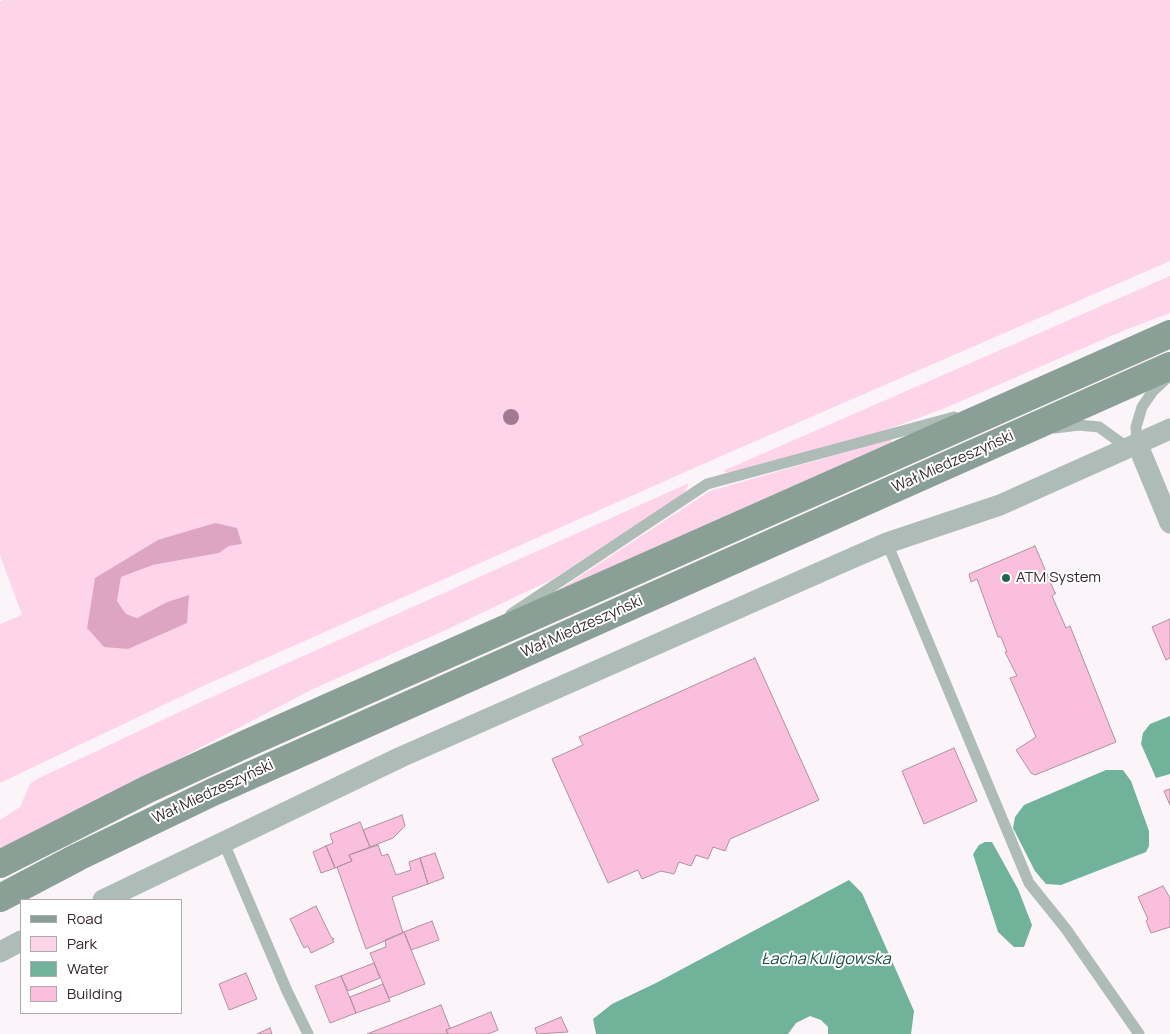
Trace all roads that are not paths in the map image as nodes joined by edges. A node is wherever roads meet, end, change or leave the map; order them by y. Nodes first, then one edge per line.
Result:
1 (1170, 334) edge
2 (1170, 366) edge
3 (1170, 375) edge
4 (1021, 400) junction
5 (1170, 429) edge
6 (1016, 434) junction
7 (1132, 445) junction
8 (1170, 523) edge
9 (887, 543) junction
10 (455, 651) junction
11 (223, 841) junction
12 (0, 864) edge
13 (0, 898) edge
14 (105, 899) edge
15 (20, 942) edge
16 (0, 952) edge
17 (308, 1034) edge
18 (1139, 1034) edge

1 - 4 main road, Wał Miedzeszyński
2 - 6 main road, Wał Miedzeszyński
3 - 7 lane
4 - 10 main road, Wał Miedzeszyński
4 - 10 lane
5 - 7 street
6 - 7 lane
6 - 13 main road, Wał Miedzeszyński
7 - 8 street
7 - 9 street
9 - 11 street
9 - 18 lane
10 - 12 main road, Wał Miedzeszyński
11 - 14 street
11 - 17 lane
15 - 16 street

